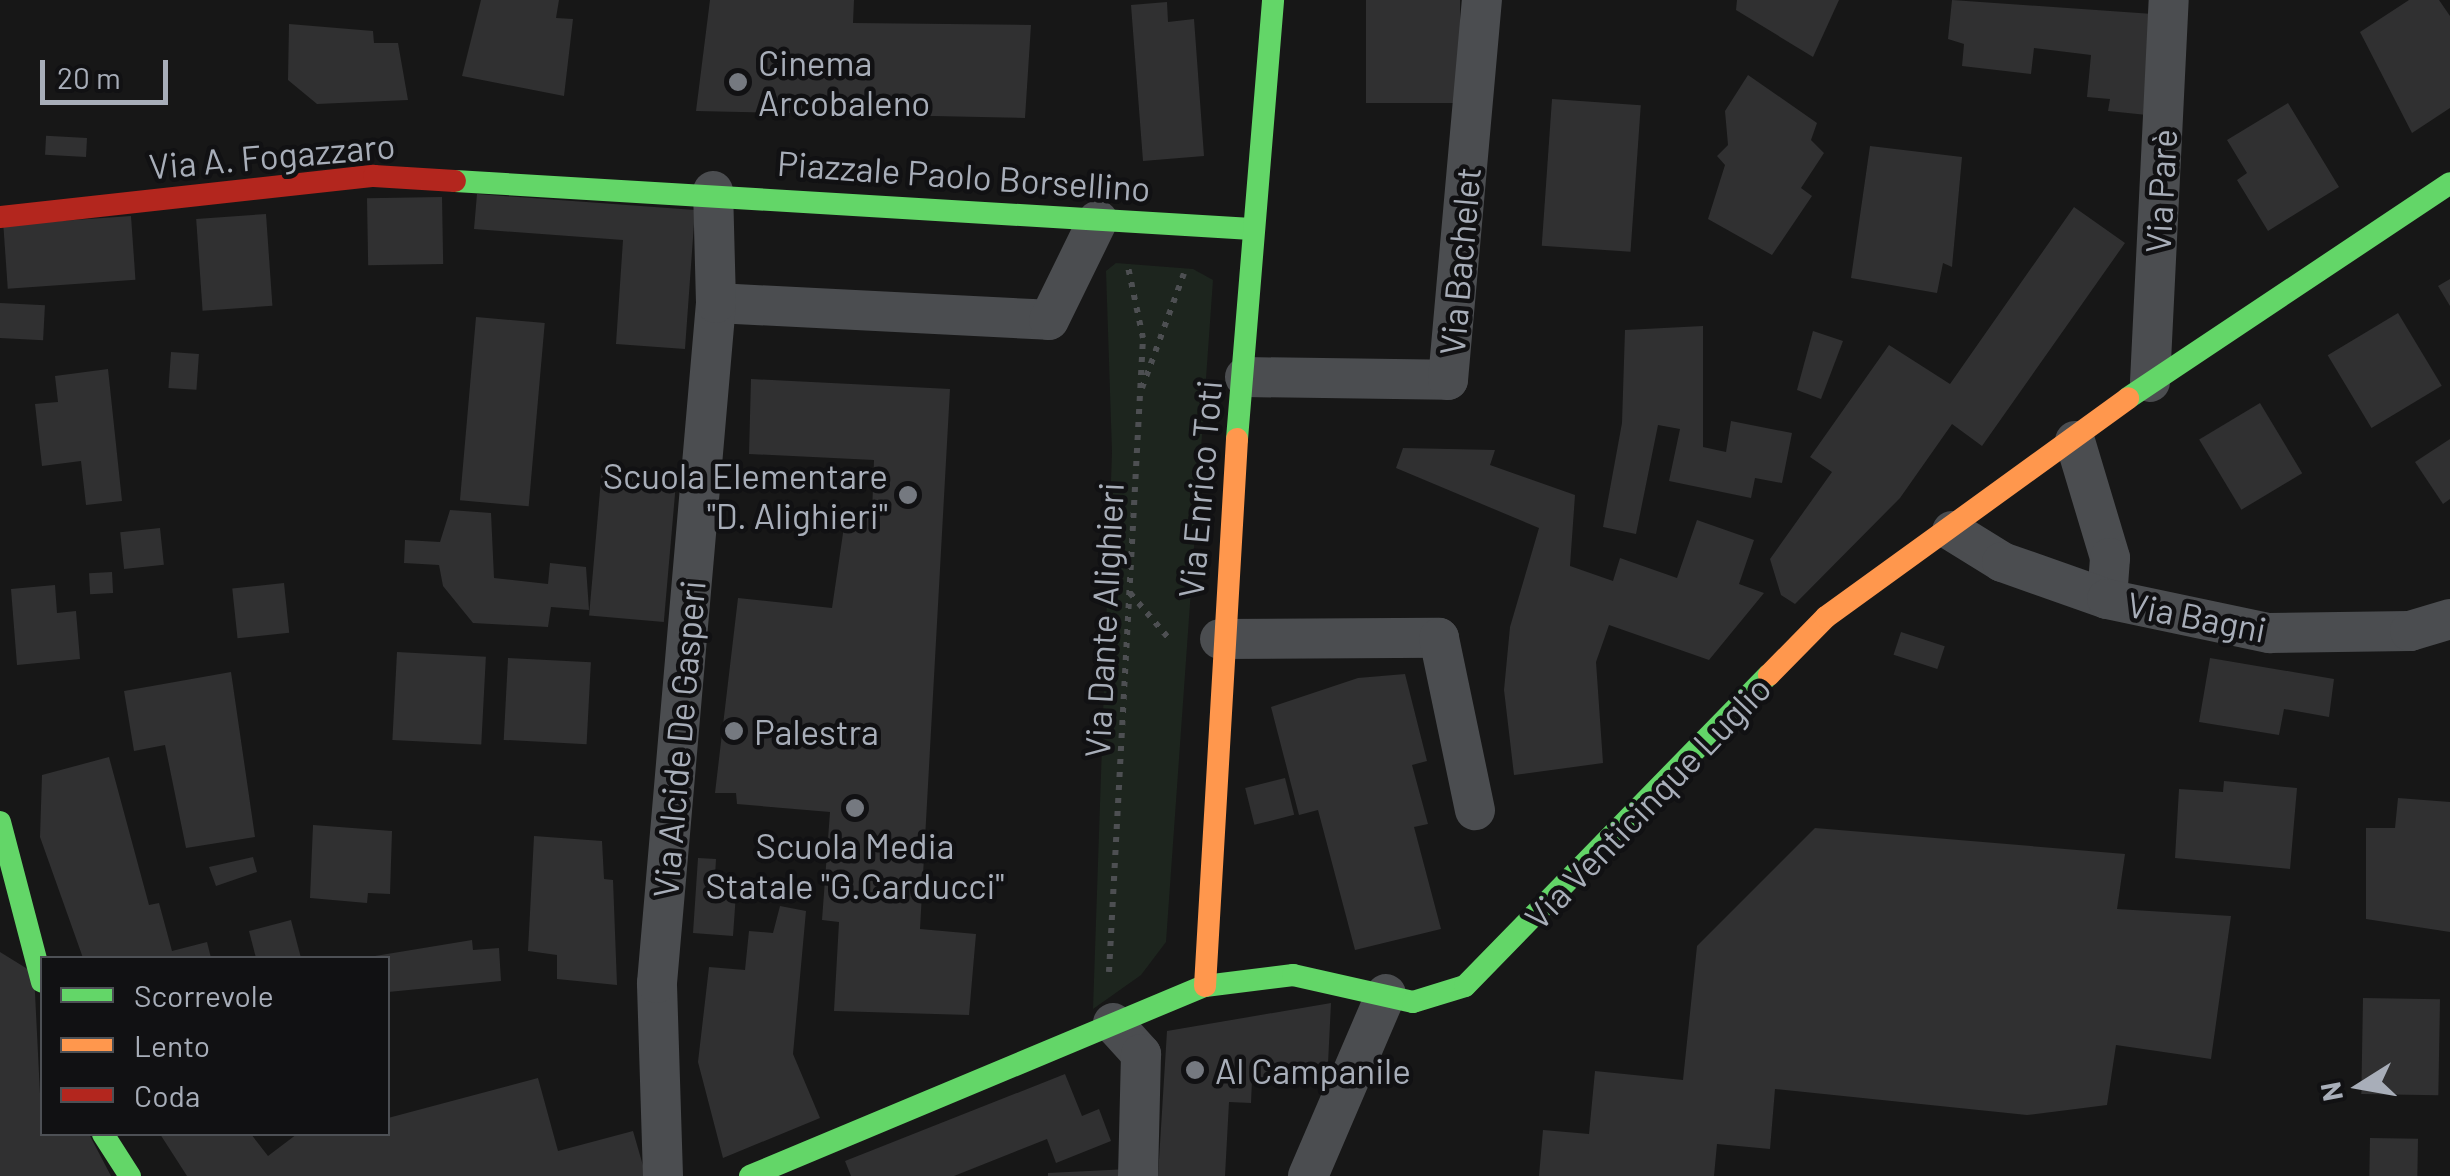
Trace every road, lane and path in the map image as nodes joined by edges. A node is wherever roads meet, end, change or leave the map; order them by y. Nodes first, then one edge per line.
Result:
1 (1273, 0) edge
2 (1482, 0) edge
3 (2170, 0) edge
4 (2450, 183) edge
5 (670, 187) joint
6 (713, 191) junction
7 (0, 217) edge
8 (1108, 221) junction
9 (1200, 229) junction
10 (1252, 229) junction
11 (716, 303) junction
12 (1245, 377) junction
13 (2150, 382) junction
14 (1140, 395) junction
15 (2074, 441) junction
16 (1952, 531) junction
17 (2107, 600) junction
18 (2450, 619) edge
19 (1220, 639) junction
20 (1476, 810) dead end
21 (0, 822) edge
22 (10, 924) edge
23 (40, 978) edge
24 (1205, 986) junction
25 (1386, 994) junction
26 (1114, 1023) junction
27 (104, 1136) edge
28 (130, 1176) edge
29 (663, 1176) edge
30 (750, 1176) edge
31 (1138, 1176) edge
32 (1308, 1176) edge

1 - 10 street, Via Enrico Toti
2 - 12 street, Via Bachelet
3 - 13 street, Via Parè
4 - 13 street, Via Venticinque Luglio
5 - 6 street, Piazzale Paolo Borsellino
5 - 7 street, Via A. Fogazzaro
6 - 8 street, Piazzale Paolo Borsellino
6 - 11 street, Via Alcide De Gasperi
8 - 9 street, Piazzale Paolo Borsellino
8 - 11 street
8 - 14 path, Via Dante Alighieri
9 - 10 street, Piazzale Paolo Borsellino
9 - 14 path
10 - 12 street, Via Enrico Toti
11 - 29 street, Via Alcide De Gasperi
12 - 19 street, Via Enrico Toti
13 - 15 street, Via Venticinque Luglio
14 - 26 path, Via Dante Alighieri
15 - 16 street, Via Venticinque Luglio
15 - 17 street, Via Bagni
16 - 17 street
16 - 25 street, Via Venticinque Luglio
17 - 18 street, Via Bagni
19 - 20 street
19 - 24 street, Via Enrico Toti
21 - 22 street
22 - 23 street
24 - 25 street, Via Venticinque Luglio
24 - 26 street, Via Venticinque Luglio
25 - 32 street
26 - 30 street, Via Venticinque Luglio
26 - 31 street
27 - 28 street

